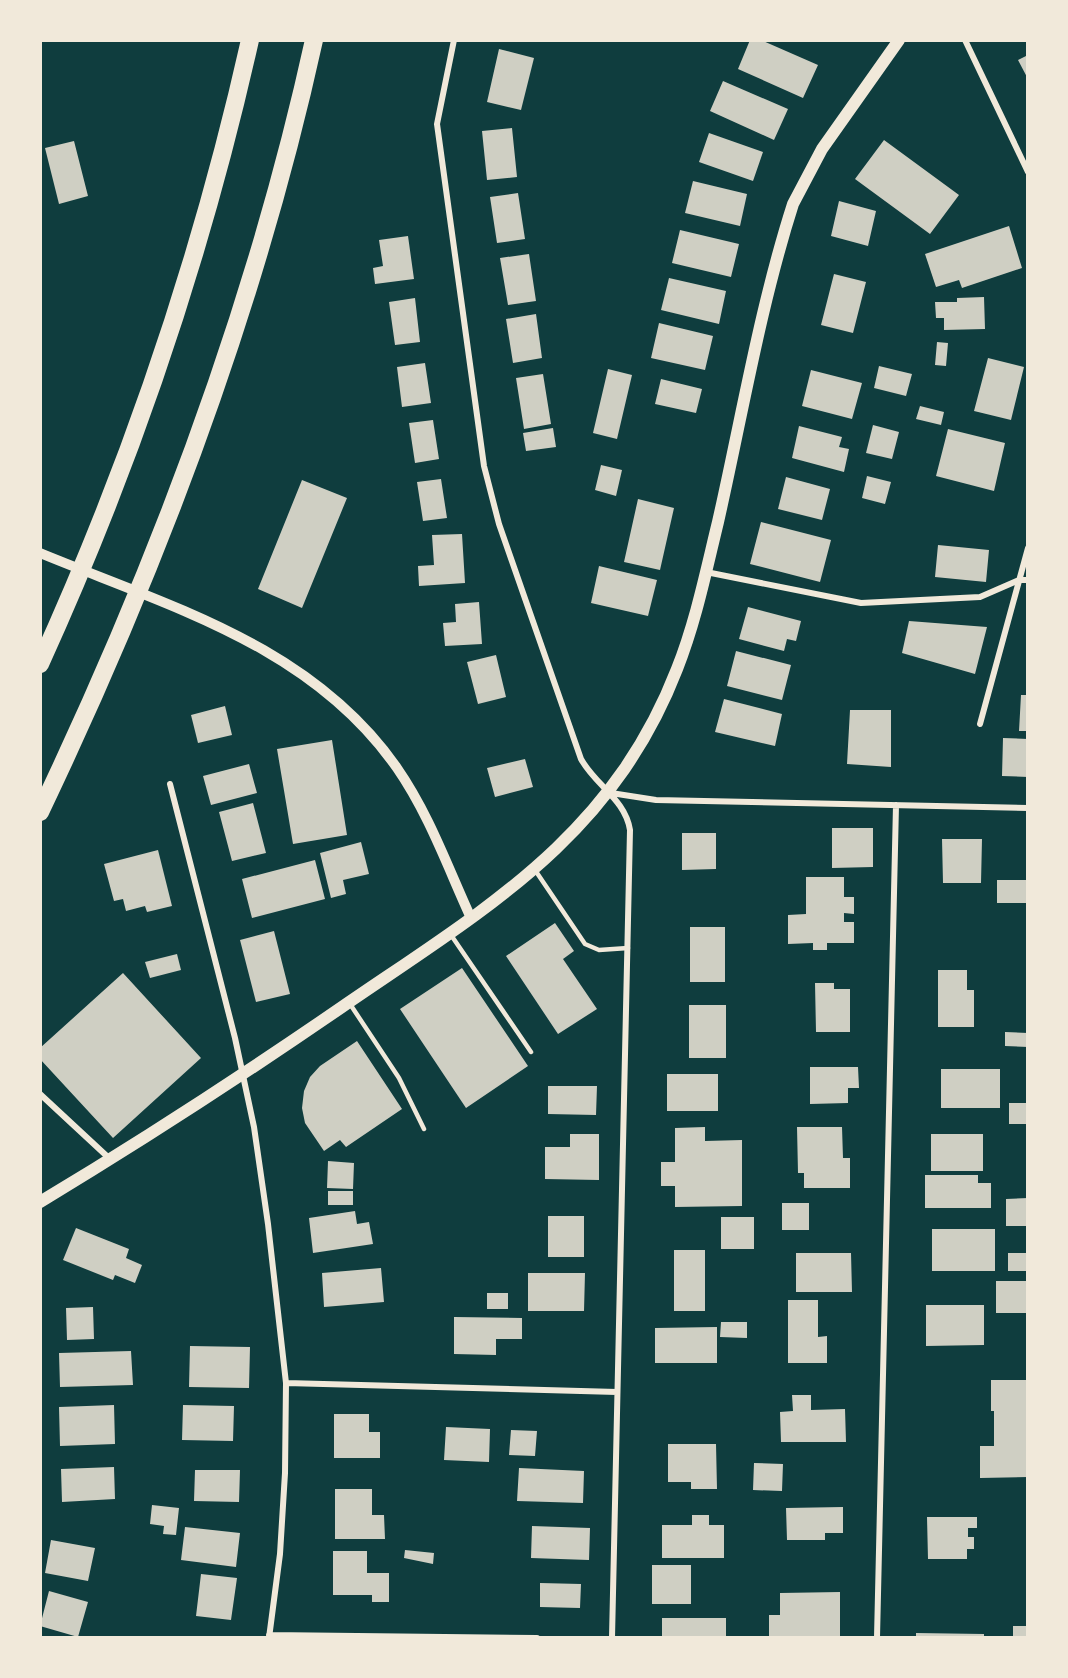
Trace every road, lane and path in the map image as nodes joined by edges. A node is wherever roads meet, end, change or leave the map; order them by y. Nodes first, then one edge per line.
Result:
1 (250, 40) edge
2 (314, 40) edge
3 (454, 40) edge
4 (965, 40) edge
5 (897, 41) edge
6 (1028, 172) edge
7 (1028, 548) edge
8 (40, 553) edge
9 (706, 572) junction
10 (1019, 580) junction
11 (1028, 580) edge
12 (40, 664) edge
13 (980, 724) dead end
14 (170, 784) dead end
15 (608, 793) junction
16 (896, 805) junction
17 (1028, 808) edge
18 (40, 812) edge
19 (536, 870) junction
20 (471, 918) junction
21 (449, 933) junction
22 (628, 948) junction
23 (348, 1002) junction
24 (531, 1052) dead end
25 (243, 1074) junction
26 (40, 1094) edge
27 (424, 1129) dead end
28 (110, 1160) junction
29 (40, 1202) edge
30 (286, 1383) junction
31 (617, 1392) junction
32 (269, 1636) edge
33 (537, 1638) edge
34 (612, 1638) edge
35 (877, 1638) edge

1 - 12 highway
2 - 18 highway
3 - 15 street
4 - 6 street
5 - 9 main road
7 - 10 street
8 - 20 street
9 - 10 street
9 - 15 main road
10 - 11 street
10 - 13 street
14 - 25 street
15 - 16 street
15 - 19 main road
15 - 22 street
16 - 17 street
16 - 35 street
19 - 20 main road
19 - 22 lane
20 - 21 main road
21 - 23 main road
21 - 24 lane
22 - 31 street
23 - 25 main road
23 - 27 lane
25 - 28 main road
25 - 30 street
26 - 28 street
28 - 29 main road
30 - 31 street
30 - 32 street
31 - 34 street
32 - 33 street

